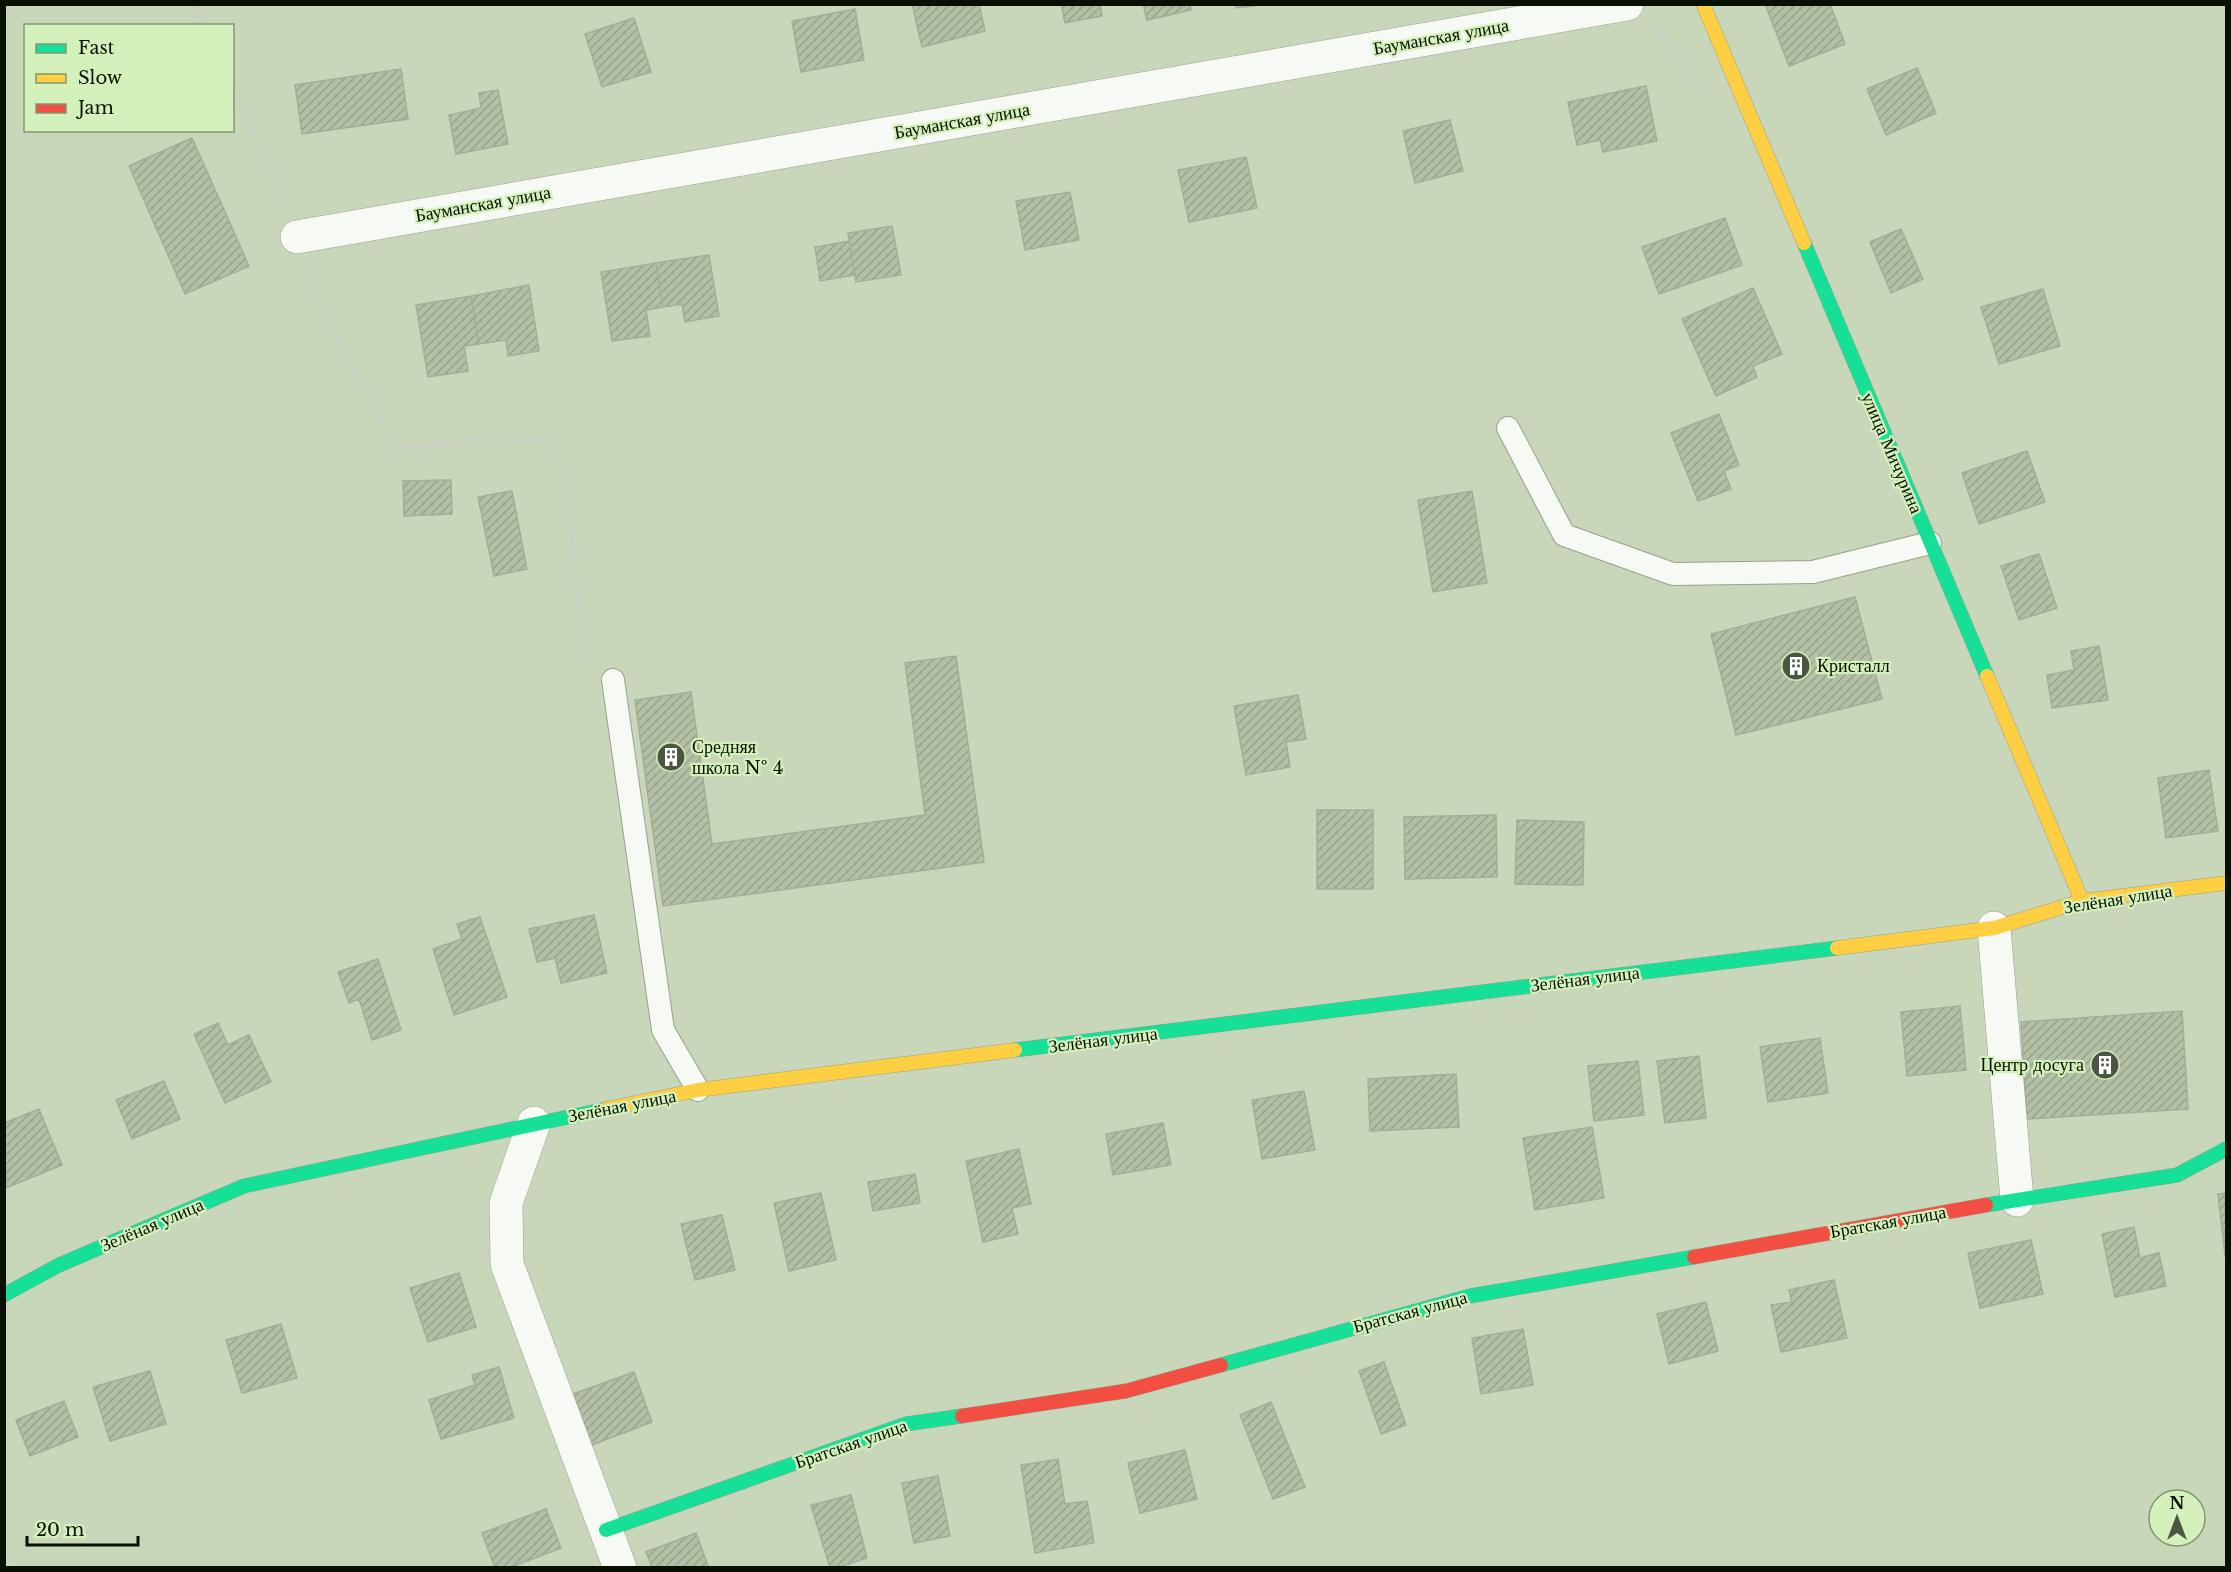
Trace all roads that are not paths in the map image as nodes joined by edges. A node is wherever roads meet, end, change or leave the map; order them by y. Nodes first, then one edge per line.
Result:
1 (1627, 4) edge
2 (1703, 4) edge
3 (297, 237) road end
4 (1508, 428) dead end
5 (1929, 543) junction
6 (613, 680) road end
7 (2226, 883) edge
8 (2082, 901) junction
9 (1994, 928) junction
10 (698, 1090) junction
11 (534, 1123) junction
12 (2226, 1149) edge
13 (2017, 1200) junction
14 (4, 1295) edge
15 (606, 1530) junction
16 (620, 1568) edge

1 - 3 street, Бауманская улица
2 - 5 street, улица Мичурина
4 - 5 lane
5 - 8 street, улица Мичурина
6 - 10 lane
7 - 8 street, Зелёная улица
8 - 9 street, Зелёная улица
9 - 10 street, Зелёная улица
9 - 13 street
10 - 11 street, Зелёная улица
11 - 14 street, Зелёная улица
11 - 15 street
12 - 13 street, Братская улица
13 - 15 street, Братская улица
15 - 16 street

